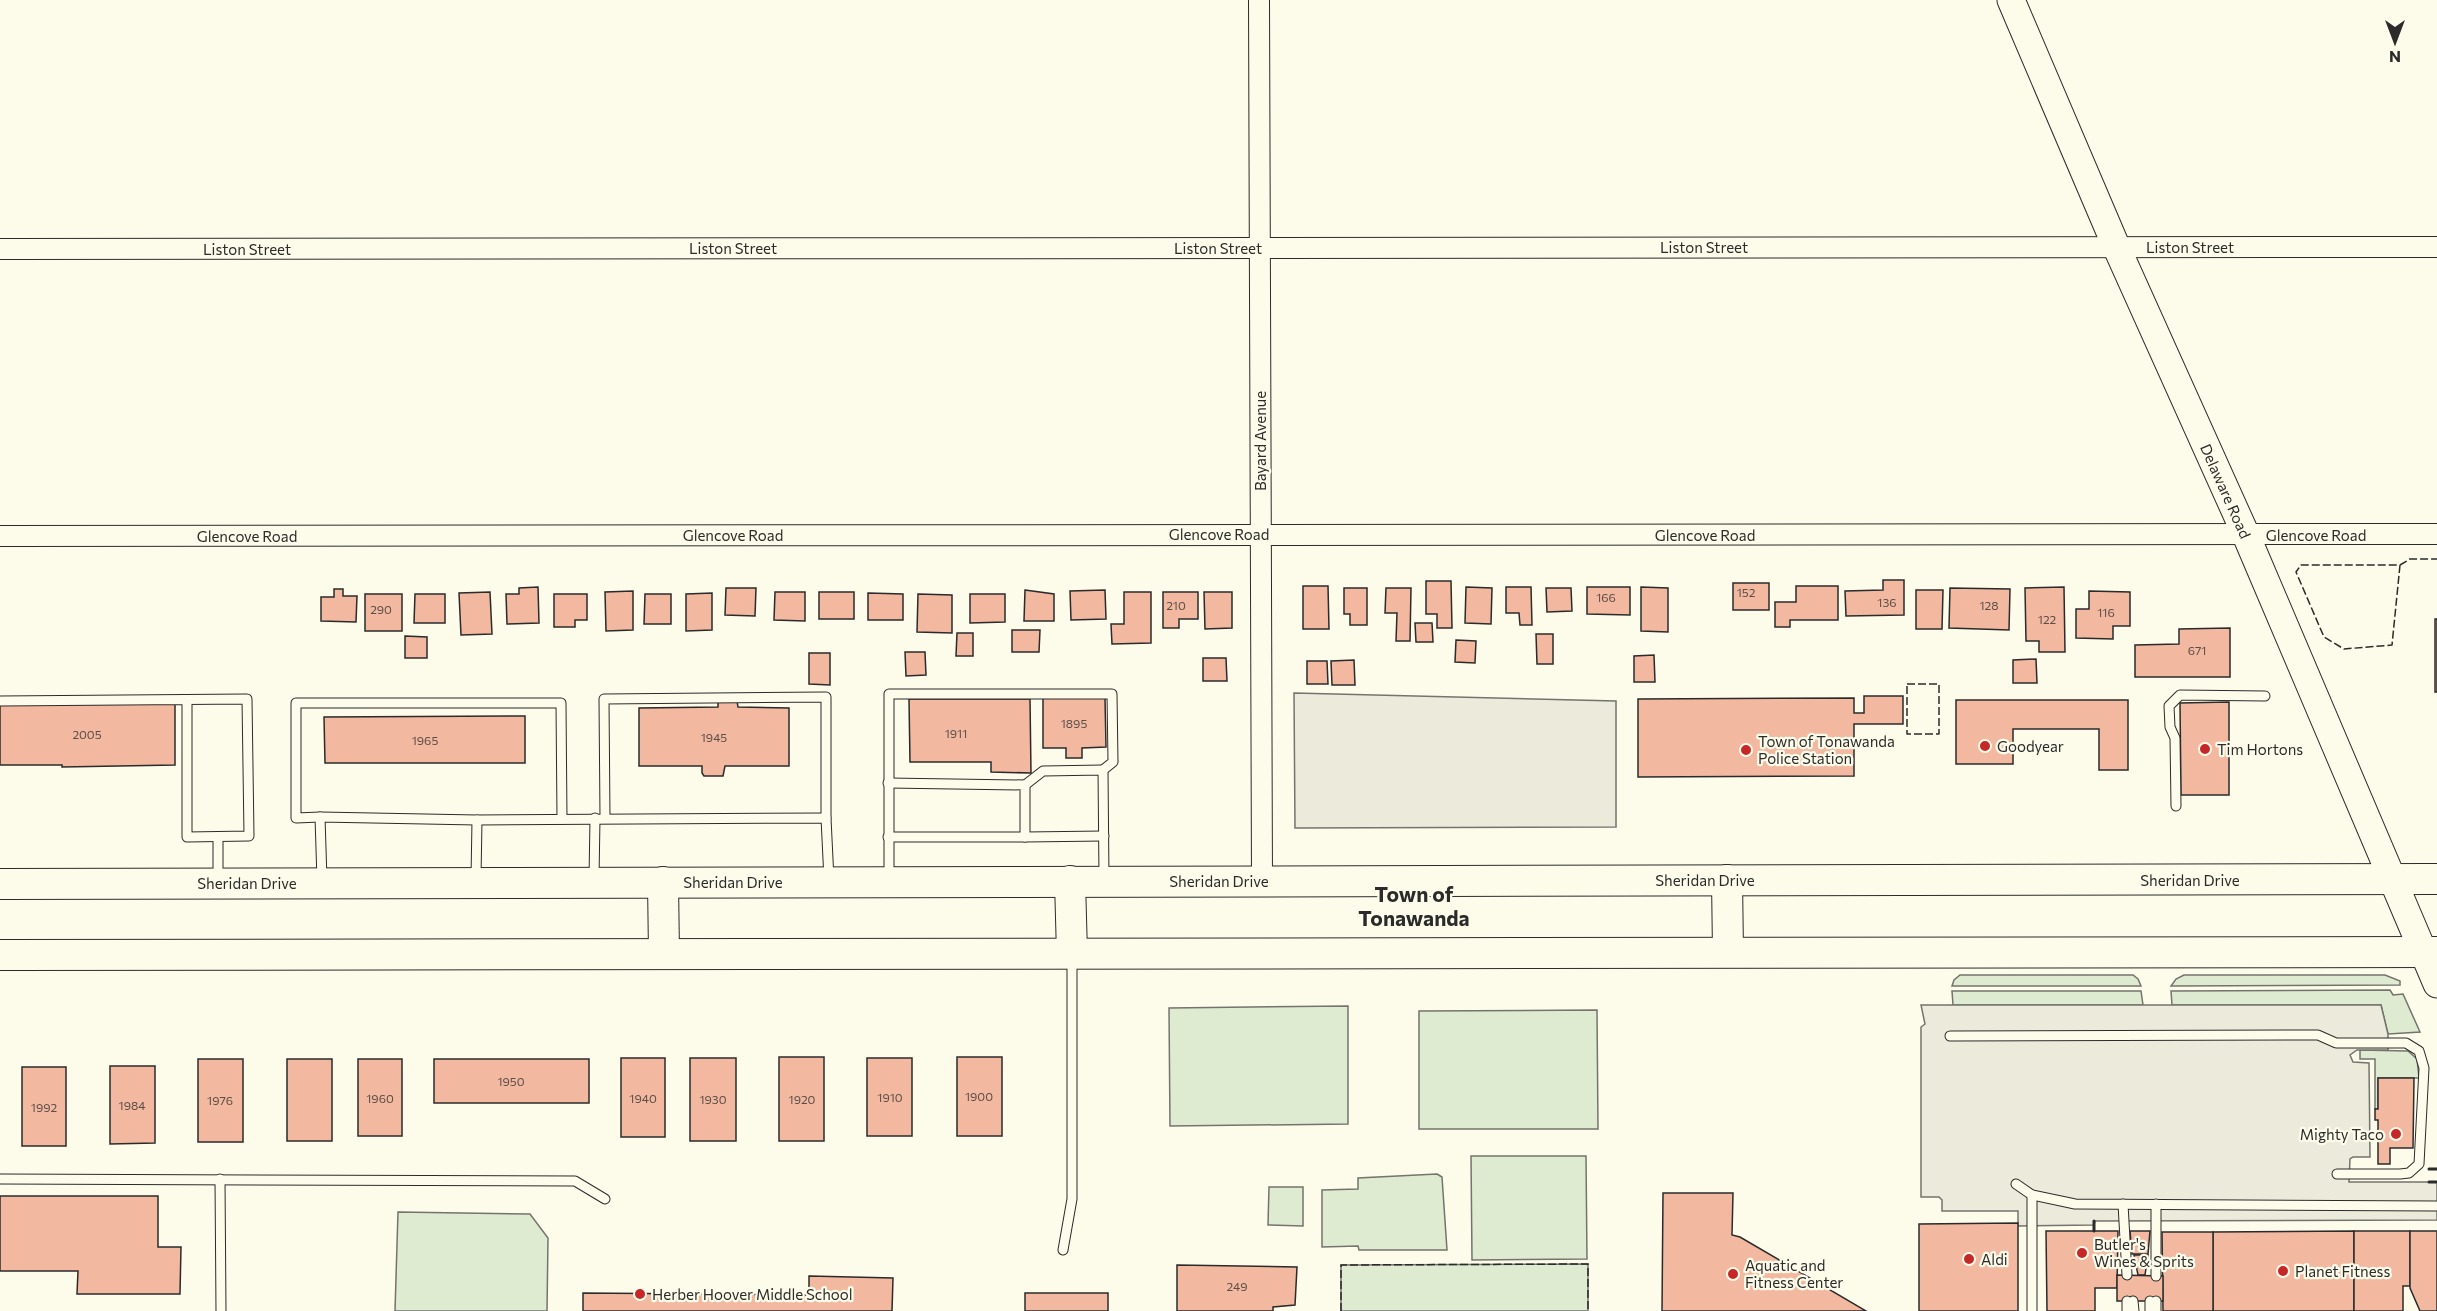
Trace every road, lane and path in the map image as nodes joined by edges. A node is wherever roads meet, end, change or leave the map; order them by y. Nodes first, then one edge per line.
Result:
1 (1259, 0) edge
2 (2011, 0) edge
3 (2116, 246) junction
4 (2437, 247) edge
5 (1260, 248) junction
6 (0, 249) edge
7 (1260, 534) junction
8 (2437, 534) edge
9 (0, 536) edge
10 (2246, 536) junction
11 (2265, 696) dead end
12 (186, 700) junction
13 (0, 701) edge
14 (1103, 770) junction
15 (888, 783) junction
16 (1025, 785) junction
17 (2176, 806) dead end
18 (320, 817) junction
19 (595, 818) junction
20 (605, 818) junction
21 (826, 818) junction
22 (562, 819) junction
23 (477, 820) junction
24 (1104, 836) junction
25 (218, 837) junction
26 (888, 837) junction
27 (1025, 837) junction
28 (2392, 879) junction
29 (2437, 879) edge
30 (1727, 880) junction
31 (1070, 881) junction
32 (1104, 881) junction
33 (1262, 881) junction
34 (476, 882) junction
35 (594, 882) junction
36 (663, 882) junction
37 (830, 882) junction
38 (889, 882) junction
39 (218, 883) junction
40 (322, 883) junction
41 (0, 884) edge
42 (1728, 952) junction
43 (2430, 952) edge
44 (664, 954) junction
45 (1072, 954) junction
46 (0, 955) edge
47 (2437, 984) edge
48 (1950, 1036) dead end
49 (2337, 1174) dead end
50 (0, 1179) edge
51 (220, 1179) junction
52 (2016, 1184) dead end
53 (2032, 1195) junction
54 (605, 1199) dead end
55 (2124, 1204) junction
56 (2156, 1204) junction
57 (2437, 1206) edge
58 (1063, 1250) dead end
59 (2130, 1275) dead end
60 (2153, 1276) dead end
61 (221, 1311) edge
62 (2032, 1311) edge
63 (2127, 1311) edge
64 (2134, 1311) edge
65 (2150, 1311) edge
66 (2156, 1311) edge

1 - 5 street, Bayard Avenue
2 - 3 street, Delaware Road
3 - 4 street, Liston Street
3 - 5 street, Liston Street
3 - 10 street, Delaware Road
5 - 6 street, Liston Street
5 - 7 street, Bayard Avenue
7 - 9 street, Glencove Road
7 - 10 street, Glencove Road
7 - 33 street, Bayard Avenue
8 - 10 street, Glencove Road
10 - 28 street, Delaware Road
11 - 17 lane
12 - 13 lane
12 - 25 lane
12 - 25 lane
14 - 15 lane
14 - 16 lane
14 - 24 lane
15 - 16 lane
15 - 26 lane
16 - 27 lane
18 - 22 lane
18 - 23 lane
18 - 40 lane
19 - 20 lane
19 - 22 lane
19 - 35 lane
20 - 21 lane
20 - 21 lane
21 - 37 lane
22 - 23 lane
23 - 34 lane
24 - 27 lane
24 - 32 lane
25 - 39 lane
26 - 27 lane
26 - 38 lane
28 - 29 main road, Sheridan Drive
28 - 30 main road, Sheridan Drive
28 - 43 street, Delaware Road
30 - 33 main road, Sheridan Drive
30 - 42 main road
31 - 32 main road, Sheridan Drive
31 - 38 main road, Sheridan Drive
31 - 45 main road
32 - 33 main road, Sheridan Drive
34 - 35 main road, Sheridan Drive
34 - 40 main road, Sheridan Drive
35 - 36 main road, Sheridan Drive
36 - 37 main road, Sheridan Drive
36 - 44 main road
37 - 38 main road, Sheridan Drive
39 - 40 main road, Sheridan Drive
39 - 41 main road, Sheridan Drive
42 - 43 main road
42 - 45 main road
43 - 47 street, Delaware Road
44 - 45 main road
44 - 46 main road
45 - 58 lane
48 - 49 lane
50 - 51 lane
51 - 54 lane
51 - 61 lane
52 - 53 lane
53 - 55 lane
53 - 62 lane
55 - 56 lane
55 - 59 lane
56 - 57 lane
56 - 60 lane
63 - 64 lane
65 - 66 lane

